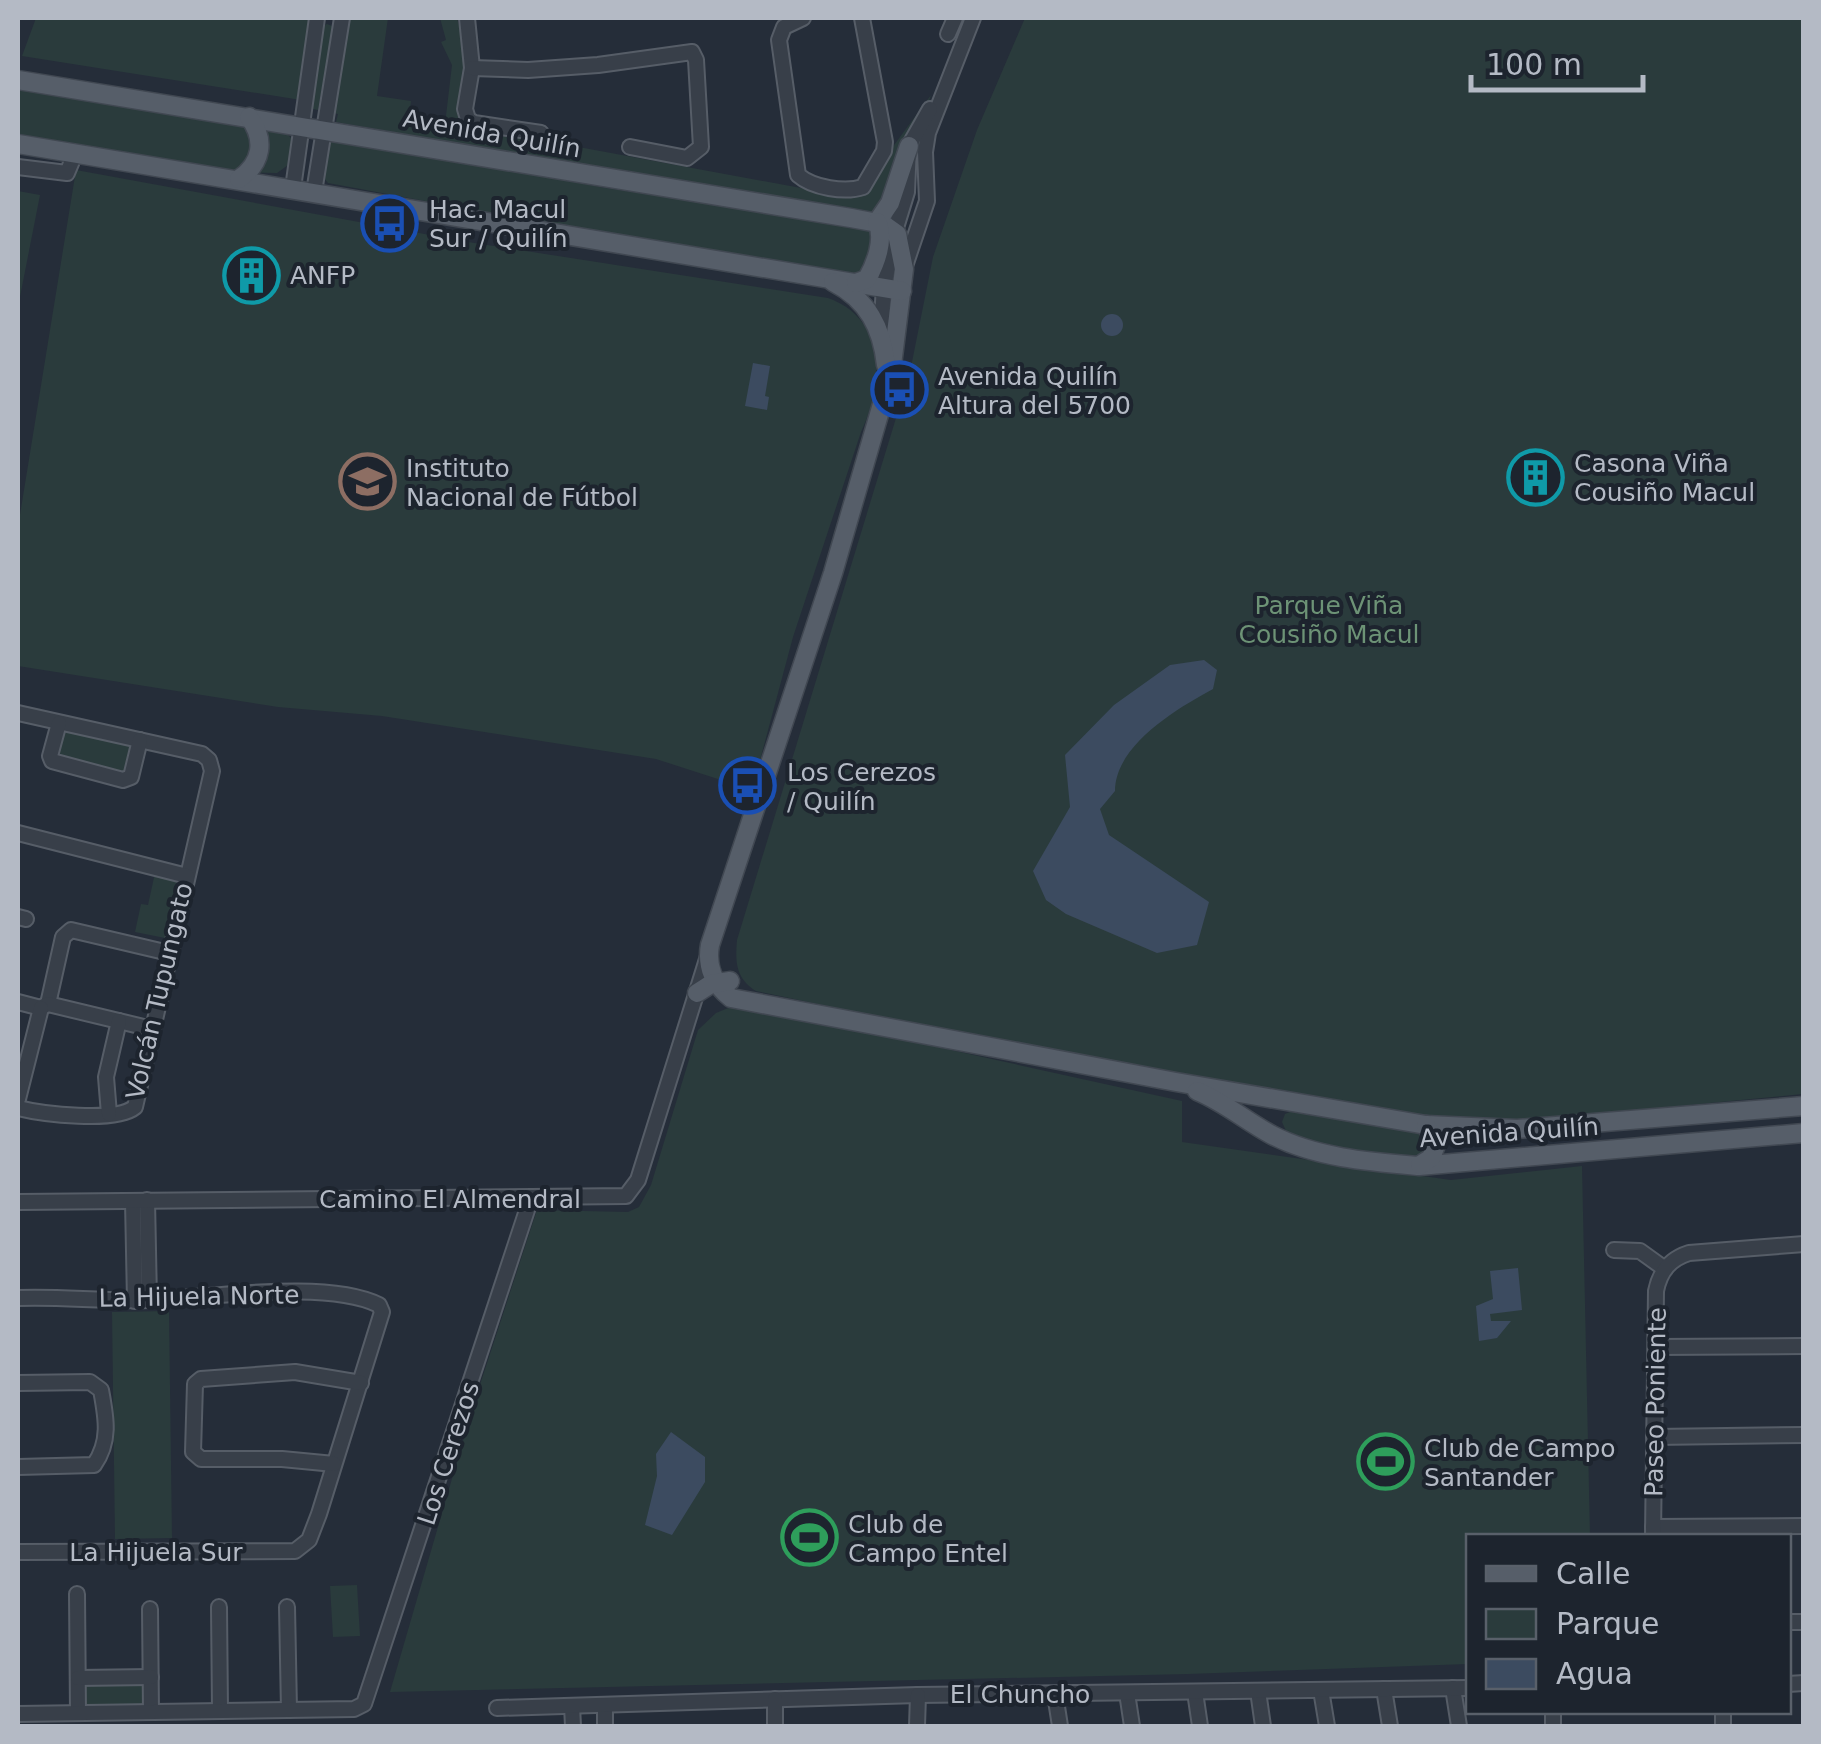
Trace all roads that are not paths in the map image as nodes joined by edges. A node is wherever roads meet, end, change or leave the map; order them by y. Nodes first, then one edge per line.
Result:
1 (317, 18) edge
2 (342, 18) edge
3 (467, 18) edge
4 (803, 18) edge
5 (862, 18) edge
6 (955, 18) edge
7 (973, 18) edge
8 (948, 34) dead end
9 (472, 68) junction
10 (18, 80) edge
11 (940, 96) junction
12 (249, 117) junction
13 (303, 126) junction
14 (324, 130) junction
15 (541, 132) dead end
16 (18, 144) edge
17 (910, 146) junction
18 (630, 147) dead end
19 (75, 154) junction
20 (18, 167) edge
21 (239, 179) junction
22 (293, 188) junction
23 (314, 192) junction
24 (876, 222) junction
25 (894, 232) junction
26 (904, 269) junction
27 (819, 277) junction
28 (856, 283) junction
29 (893, 289) junction
30 (881, 333) junction
31 (888, 381) junction
32 (18, 713) edge
33 (59, 722) junction
34 (140, 740) junction
35 (18, 833) edge
36 (187, 876) junction
37 (718, 925) junction
38 (169, 954) junction
39 (708, 955) junction
40 (726, 987) junction
41 (697, 993) junction
42 (18, 1002) edge
43 (45, 1006) junction
44 (690, 1015) junction
45 (119, 1021) junction
46 (152, 1029) junction
47 (1176, 1082) junction
48 (18, 1099) edge
49 (1300, 1104) junction
50 (1804, 1106) edge
51 (18, 1108) edge
52 (109, 1114) junction
53 (1426, 1125) junction
54 (1804, 1132) edge
55 (1284, 1141) junction
56 (1419, 1166) junction
57 (531, 1198) junction
58 (140, 1200) junction
59 (18, 1202) edge
60 (1804, 1244) edge
61 (1614, 1250) dead end
62 (1665, 1269) junction
63 (18, 1298) edge
64 (142, 1300) junction
65 (1804, 1346) edge
66 (1656, 1347) junction
67 (18, 1383) edge
68 (361, 1383) junction
69 (1804, 1435) edge
70 (1654, 1437) junction
71 (334, 1464) junction
72 (18, 1468) edge
73 (1804, 1526) edge
74 (1653, 1532) edge
75 (18, 1552) edge
76 (77, 1594) dead end
77 (219, 1607) dead end
78 (287, 1607) dead end
79 (150, 1610) dead end
80 (150, 1677) junction
81 (78, 1678) junction
82 (1460, 1688) edge
83 (1384, 1689) junction
84 (1321, 1690) junction
85 (1258, 1691) junction
86 (1194, 1692) junction
87 (1126, 1693) junction
88 (1055, 1694) junction
89 (918, 1695) junction
90 (775, 1699) junction
91 (604, 1705) junction
92 (572, 1706) junction
93 (496, 1708) dead end
94 (289, 1710) junction
95 (220, 1711) junction
96 (151, 1712) junction
97 (78, 1713) junction
98 (18, 1714) edge
99 (168, 1719) edge
100 (573, 1726) edge
101 (605, 1726) edge
102 (775, 1726) edge
103 (917, 1726) edge
104 (1060, 1726) edge
105 (1132, 1726) edge
106 (1200, 1726) edge
107 (1263, 1726) edge
108 (1327, 1726) edge
109 (1390, 1726) edge
110 (1459, 1726) edge

1 - 13 street
2 - 14 street
3 - 9 street
4 - 5 street
6 - 8 street
7 - 11 street
9 - 15 street
9 - 18 street
10 - 12 main road, Avenida Quilín
11 - 17 street
11 - 26 street
12 - 13 main road, Avenida Quilín
12 - 21 main road
13 - 14 main road, Avenida Quilín
13 - 22 street
14 - 23 street
14 - 24 main road, Avenida Quilín
16 - 19 main road
17 - 24 main road
17 - 25 street
19 - 20 street
19 - 21 main road
21 - 22 main road
22 - 23 main road
23 - 27 main road
24 - 25 main road, Avenida Quilín
24 - 28 main road
25 - 26 main road
25 - 29 street
26 - 29 main road
27 - 28 main road
27 - 30 main road
28 - 29 main road
29 - 30 street
29 - 31 main road
30 - 31 main road
31 - 37 main road
32 - 33 street
33 - 34 street
33 - 34 street
34 - 36 street, Volcán Tupungato
35 - 36 street
36 - 38 street, Volcán Tupungato
37 - 39 main road
37 - 40 main road
38 - 43 street
38 - 46 street, Volcán Tupungato
39 - 40 main road
39 - 41 street, Camino El Almendral
40 - 41 main road
40 - 44 street
40 - 47 main road, Avenida Quilín
41 - 44 street, Camino El Almendral
42 - 43 street
43 - 45 street
43 - 48 street
44 - 57 street, Camino El Almendral
45 - 46 street
45 - 52 street
46 - 52 street, Volcán Tupungato
47 - 49 main road, Avenida Quilín
47 - 55 main road, Avenida Quilín
49 - 53 main road, Avenida Quilín
49 - 55 main road
50 - 53 main road, Avenida Quilín
51 - 52 street, Volcán Tupungato
53 - 56 main road
54 - 56 main road, Avenida Quilín
55 - 56 main road, Avenida Quilín
57 - 58 street, Camino El Almendral
57 - 94 street, Los Cerezos
58 - 59 street, Camino El Almendral
58 - 64 street
60 - 62 street
61 - 62 street
62 - 66 street, Paseo Poniente
63 - 64 street, La Hijuela Norte
64 - 68 street, La Hijuela Norte
65 - 66 street
66 - 70 street, Paseo Poniente
67 - 72 street
68 - 71 street
68 - 71 street
69 - 70 street
70 - 74 street, Paseo Poniente
71 - 75 street, La Hijuela Sur
73 - 74 street
76 - 81 street
77 - 95 street
78 - 94 street
79 - 80 street
80 - 81 street
80 - 96 street
81 - 97 street
82 - 83 street, El Chuncho
82 - 110 street
83 - 84 street, El Chuncho
83 - 109 street
84 - 85 street, El Chuncho
84 - 108 street
85 - 86 street, El Chuncho
85 - 107 street
86 - 87 street, El Chuncho
86 - 106 street
87 - 88 street, El Chuncho
87 - 105 street
88 - 89 street, El Chuncho
88 - 104 street
89 - 90 street, El Chuncho
89 - 103 street
90 - 91 street, El Chuncho
90 - 102 street
91 - 92 street, El Chuncho
91 - 101 street
92 - 93 street, El Chuncho
92 - 100 street
94 - 95 street
95 - 99 street
96 - 97 street
96 - 99 street
97 - 98 street

